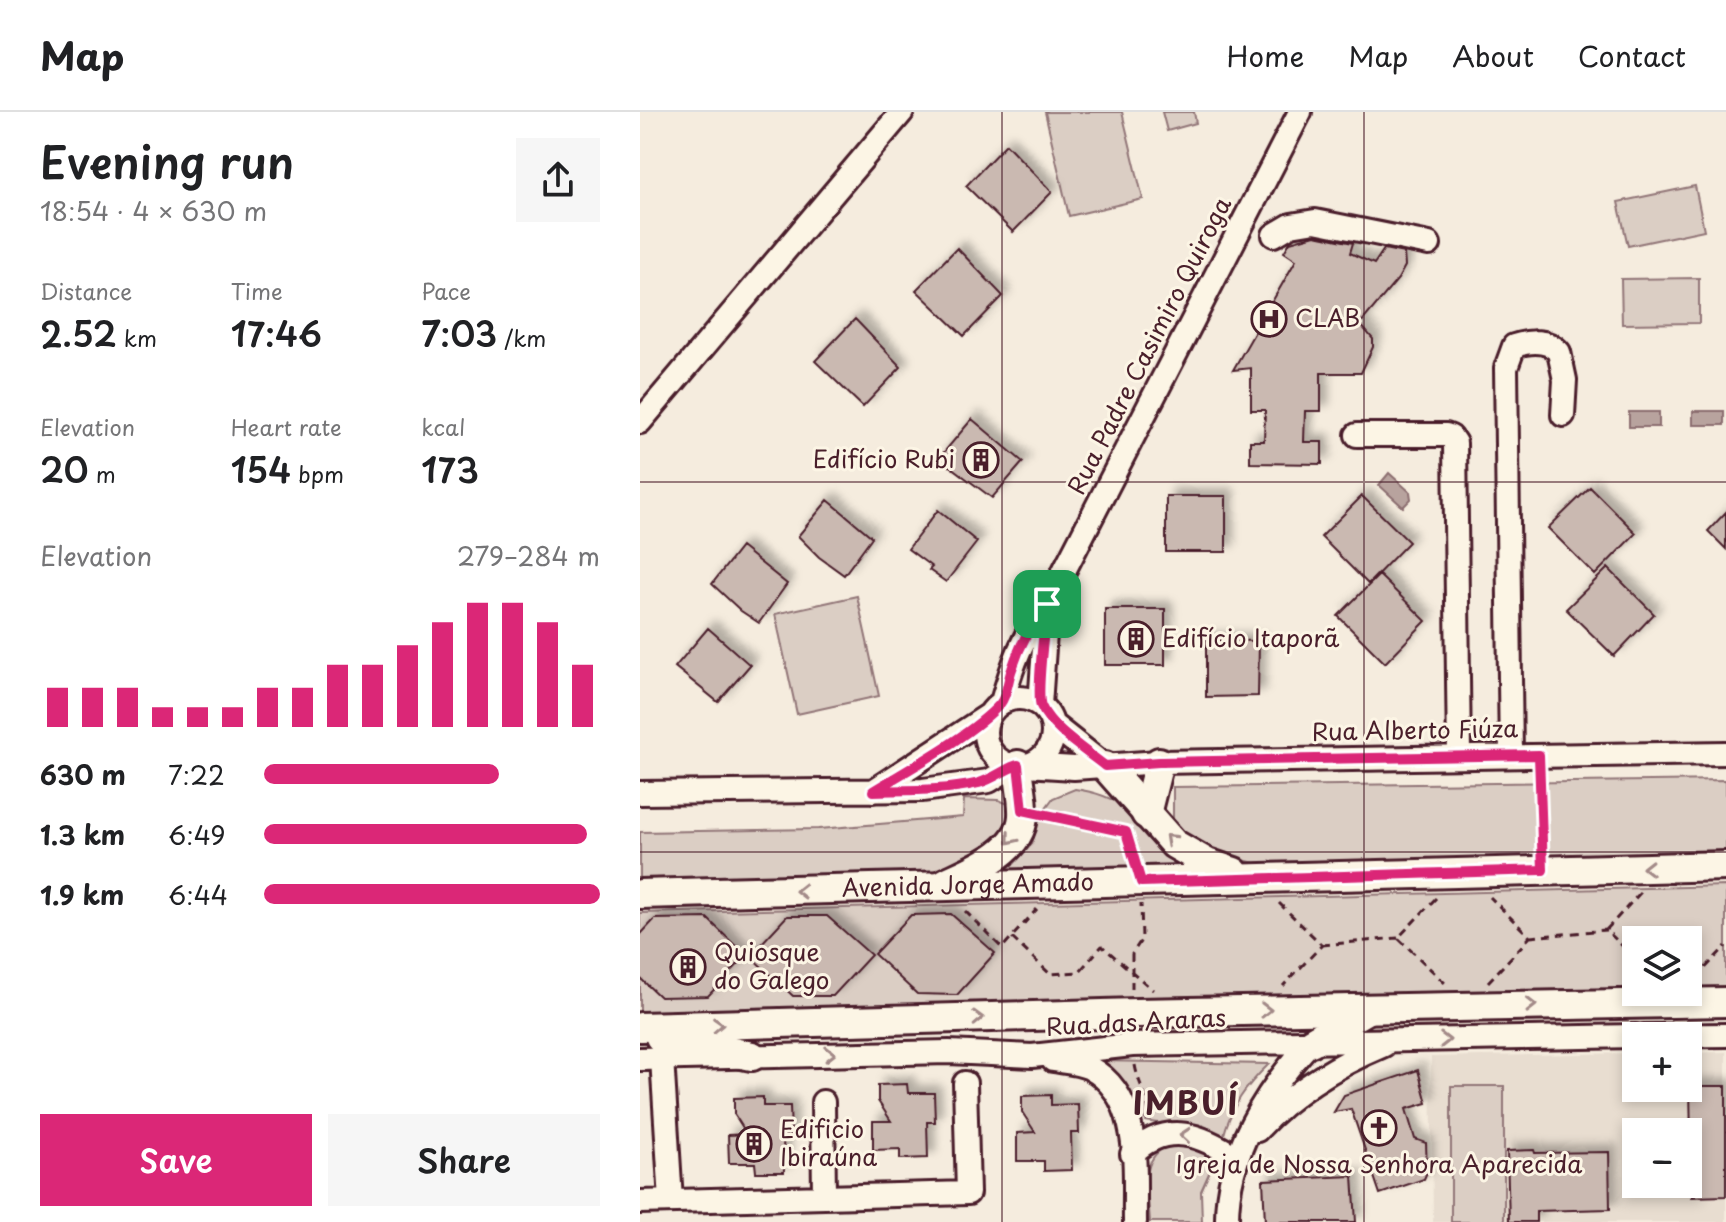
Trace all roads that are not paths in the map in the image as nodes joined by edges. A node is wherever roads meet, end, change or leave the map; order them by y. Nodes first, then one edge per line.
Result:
1 (902, 112) edge
2 (1300, 112) edge
3 (1274, 235) dead end
4 (1429, 244) dead end
5 (1563, 415) dead end
6 (640, 422) edge
7 (1357, 435) dead end
8 (1047, 604) junction
9 (996, 709) junction
10 (1046, 714) junction
11 (1726, 753) edge
12 (1459, 756) junction
13 (1511, 756) junction
14 (1159, 762) junction
15 (1019, 765) junction
16 (1105, 766) junction
17 (873, 791) junction
18 (640, 793) edge
19 (1146, 814) junction
20 (1726, 866) edge
21 (1251, 878) junction
22 (935, 888) junction
23 (640, 894) edge
24 (1726, 1002) edge
25 (1369, 1008) junction
26 (640, 1027) edge
27 (640, 1033) edge
28 (1702, 1035) edge
29 (1726, 1035) edge
30 (1622, 1036) edge
31 (1395, 1041) junction
32 (1311, 1042) junction
33 (752, 1056) junction
34 (1032, 1056) junction
35 (651, 1058) edge
36 (965, 1083) dead end
37 (823, 1102) dead end
38 (1240, 1152) junction
39 (1132, 1154) junction
40 (824, 1197) junction
41 (671, 1201) junction
42 (640, 1202) edge
43 (1135, 1222) edge
44 (1227, 1222) edge

1 - 6 street
2 - 8 street, Rua Padre Casimiro Quiroga
3 - 4 street
5 - 13 street
7 - 12 street
8 - 9 street, Rua Padre Casimiro Quiroga
8 - 10 street, Rua Padre Casimiro Quiroga
9 - 10 street
9 - 15 street
9 - 17 street
10 - 15 street
10 - 16 street
11 - 13 street, Rua Alberto Fiúza
12 - 13 street, Rua Alberto Fiúza
12 - 14 street, Rua Alberto Fiúza
14 - 16 street, Rua Alberto Fiúza
14 - 19 main road
15 - 16 street, Rua Alberto Fiúza
15 - 17 street, Rua Alberto Fiúza
15 -> 22 main road
16 - 19 main road
17 - 18 street, Rua Alberto Fiúza
21 -> 19 main road
20 -> 21 main road, Avenida Jorge Amado
21 - 22 main road, Avenida Jorge Amado
22 -> 23 main road, Avenida Jorge Amado
25 -> 24 main road
26 -> 25 main road
25 - 32 main road
27 - 33 main road
28 - 29 street
31 -> 30 street, Rua das Araras
31 - 32 street, Rua das Araras
31 - 38 street
32 - 34 street, Rua das Araras
32 - 38 street
33 -> 34 street, Rua das Araras
33 - 35 street, Rua das Araras
34 - 39 street
35 - 41 street
36 - 40 street
37 - 40 street
38 -> 39 street
38 - 44 street
39 - 43 street
40 - 41 street
41 - 42 street

